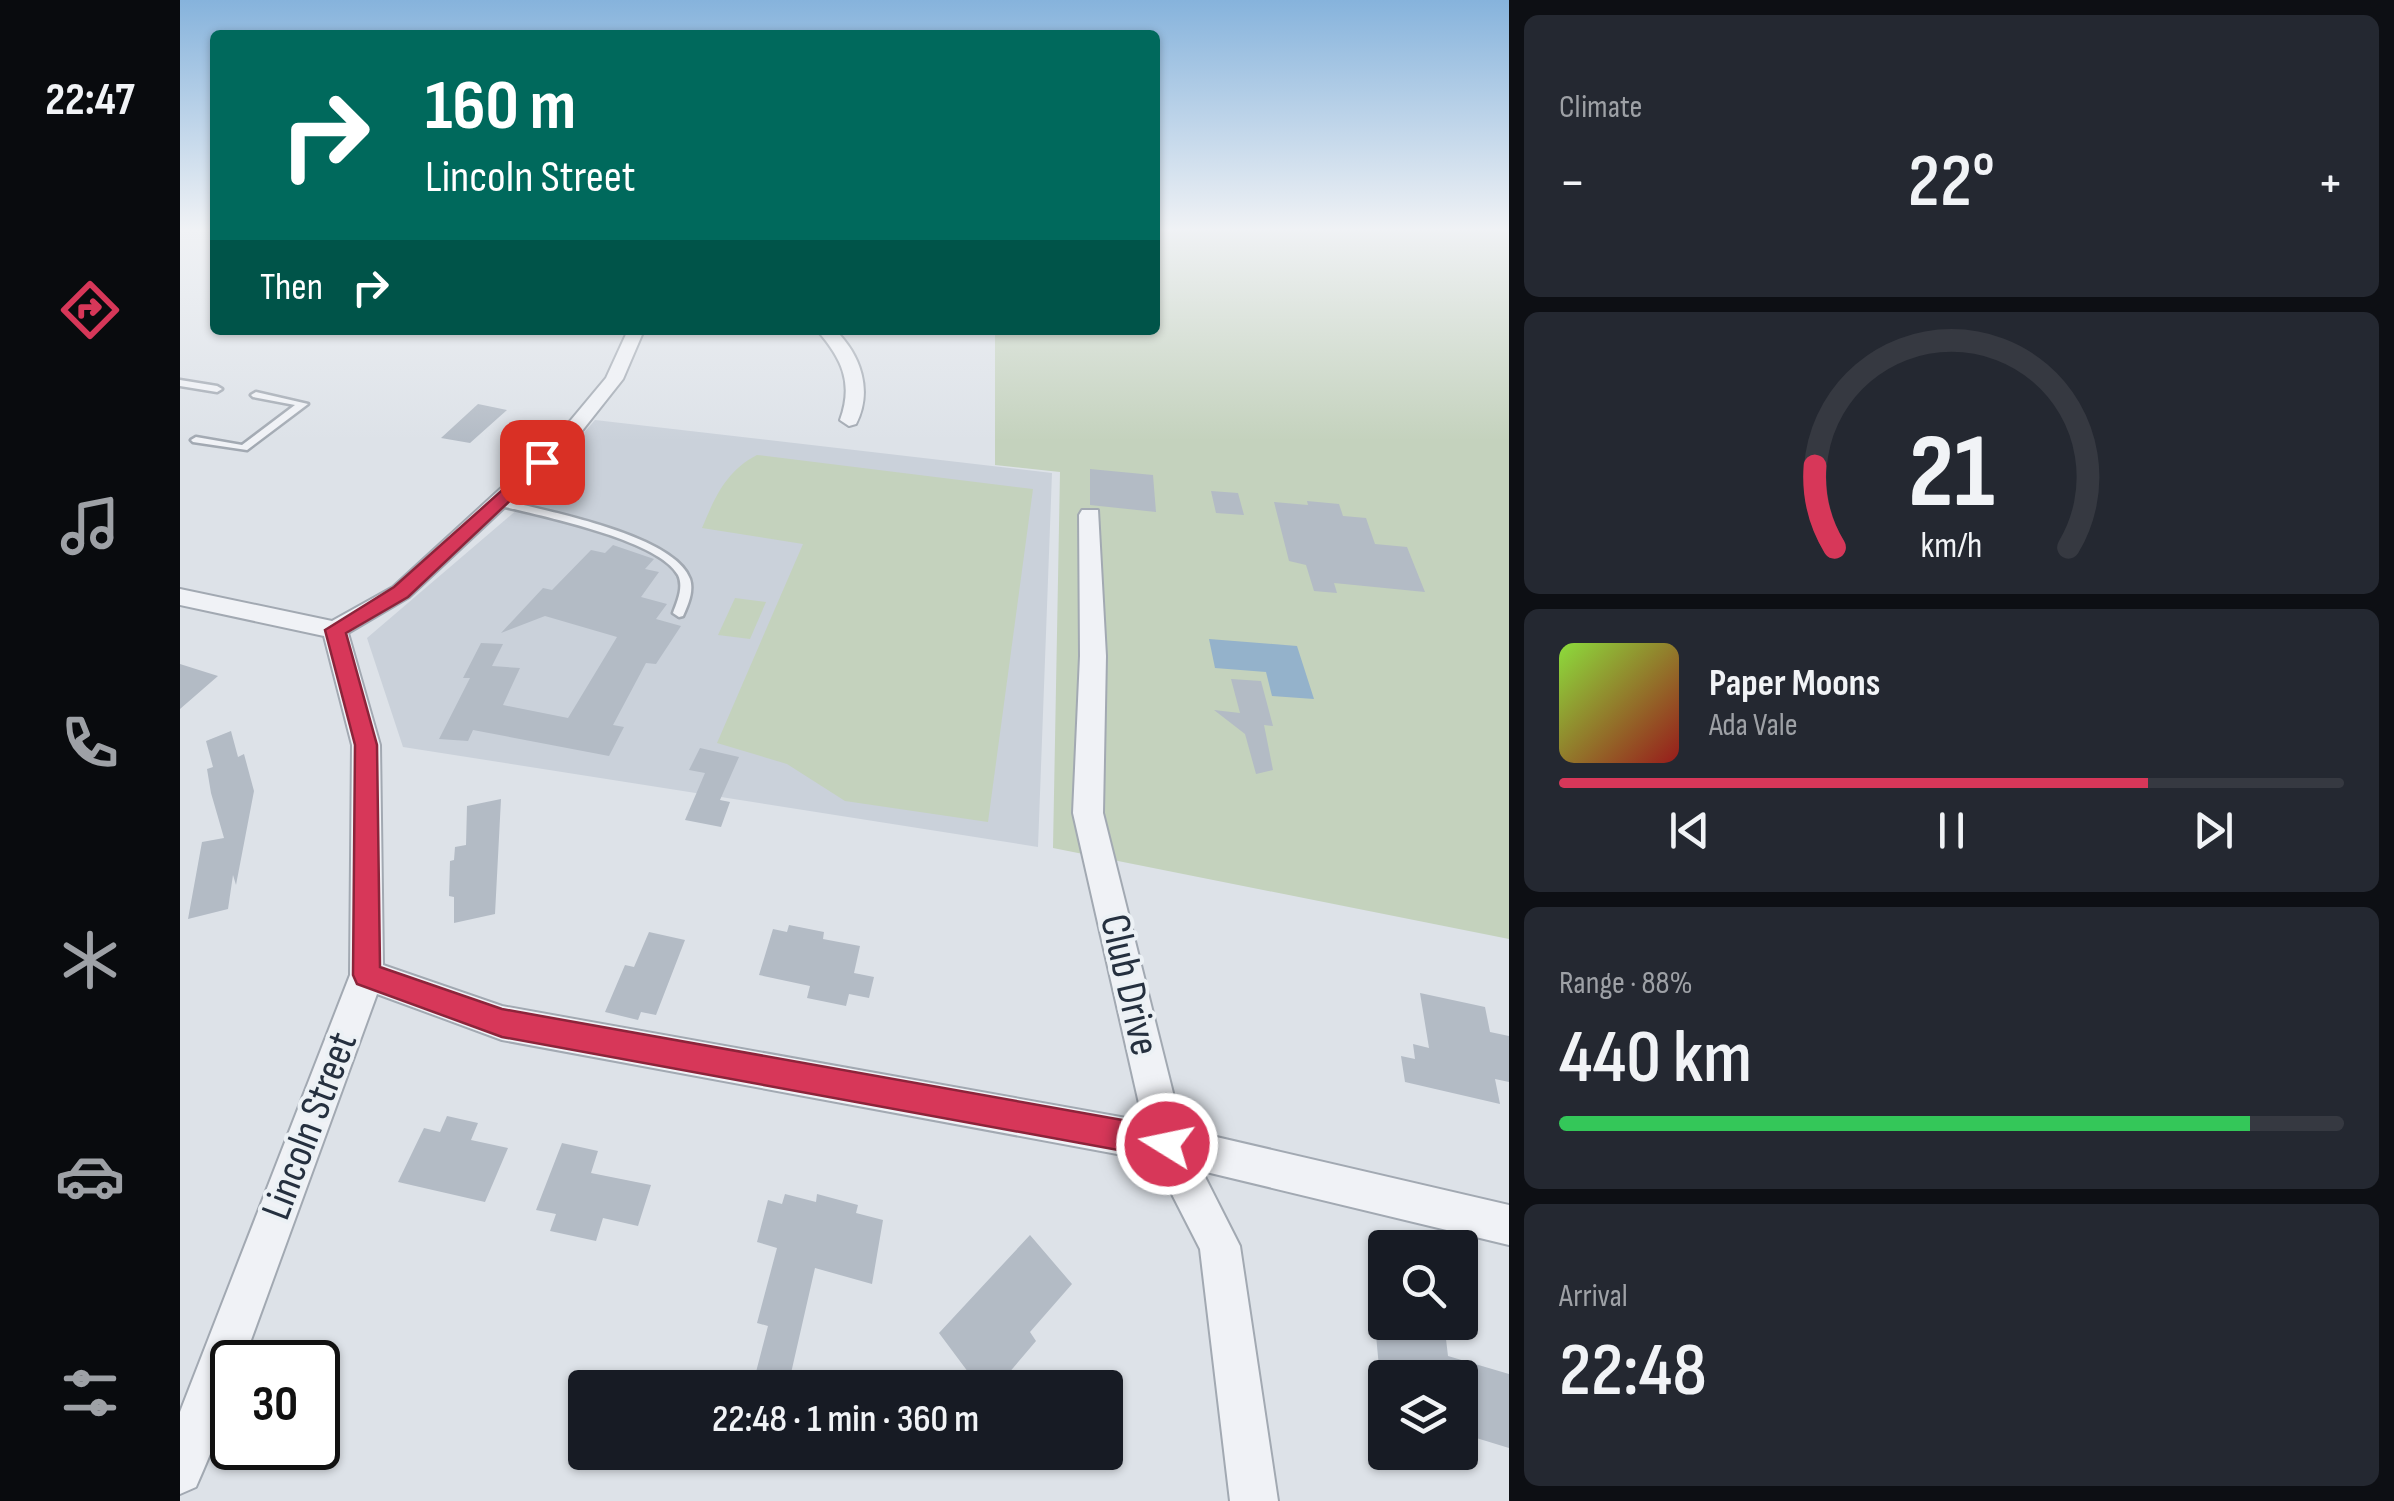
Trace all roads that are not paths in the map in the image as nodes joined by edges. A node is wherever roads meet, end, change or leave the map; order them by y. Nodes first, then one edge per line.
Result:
1 (634, 335) edge
2 (829, 335) edge
3 (180, 383) edge
4 (216, 389) dead end
5 (256, 395) dead end
6 (849, 420) dead end
7 (196, 440) dead end
8 (501, 502) junction
9 (1090, 515) dead end
10 (180, 597) edge
11 (679, 614) dead end
12 (335, 630) junction
13 (367, 975) junction
14 (1167, 1144) junction
15 (1509, 1225) edge
16 (180, 1470) edge
17 (1254, 1501) edge

1 - 8 street
2 - 6 street
3 - 4 lane
5 - 7 lane
8 - 11 lane
8 - 12 street
9 - 14 street, Club Drive
10 - 12 street
12 - 13 street, Lincoln Street
13 - 14 street
13 - 16 street, Lincoln Street
14 - 15 street
14 - 17 street, Club Drive

